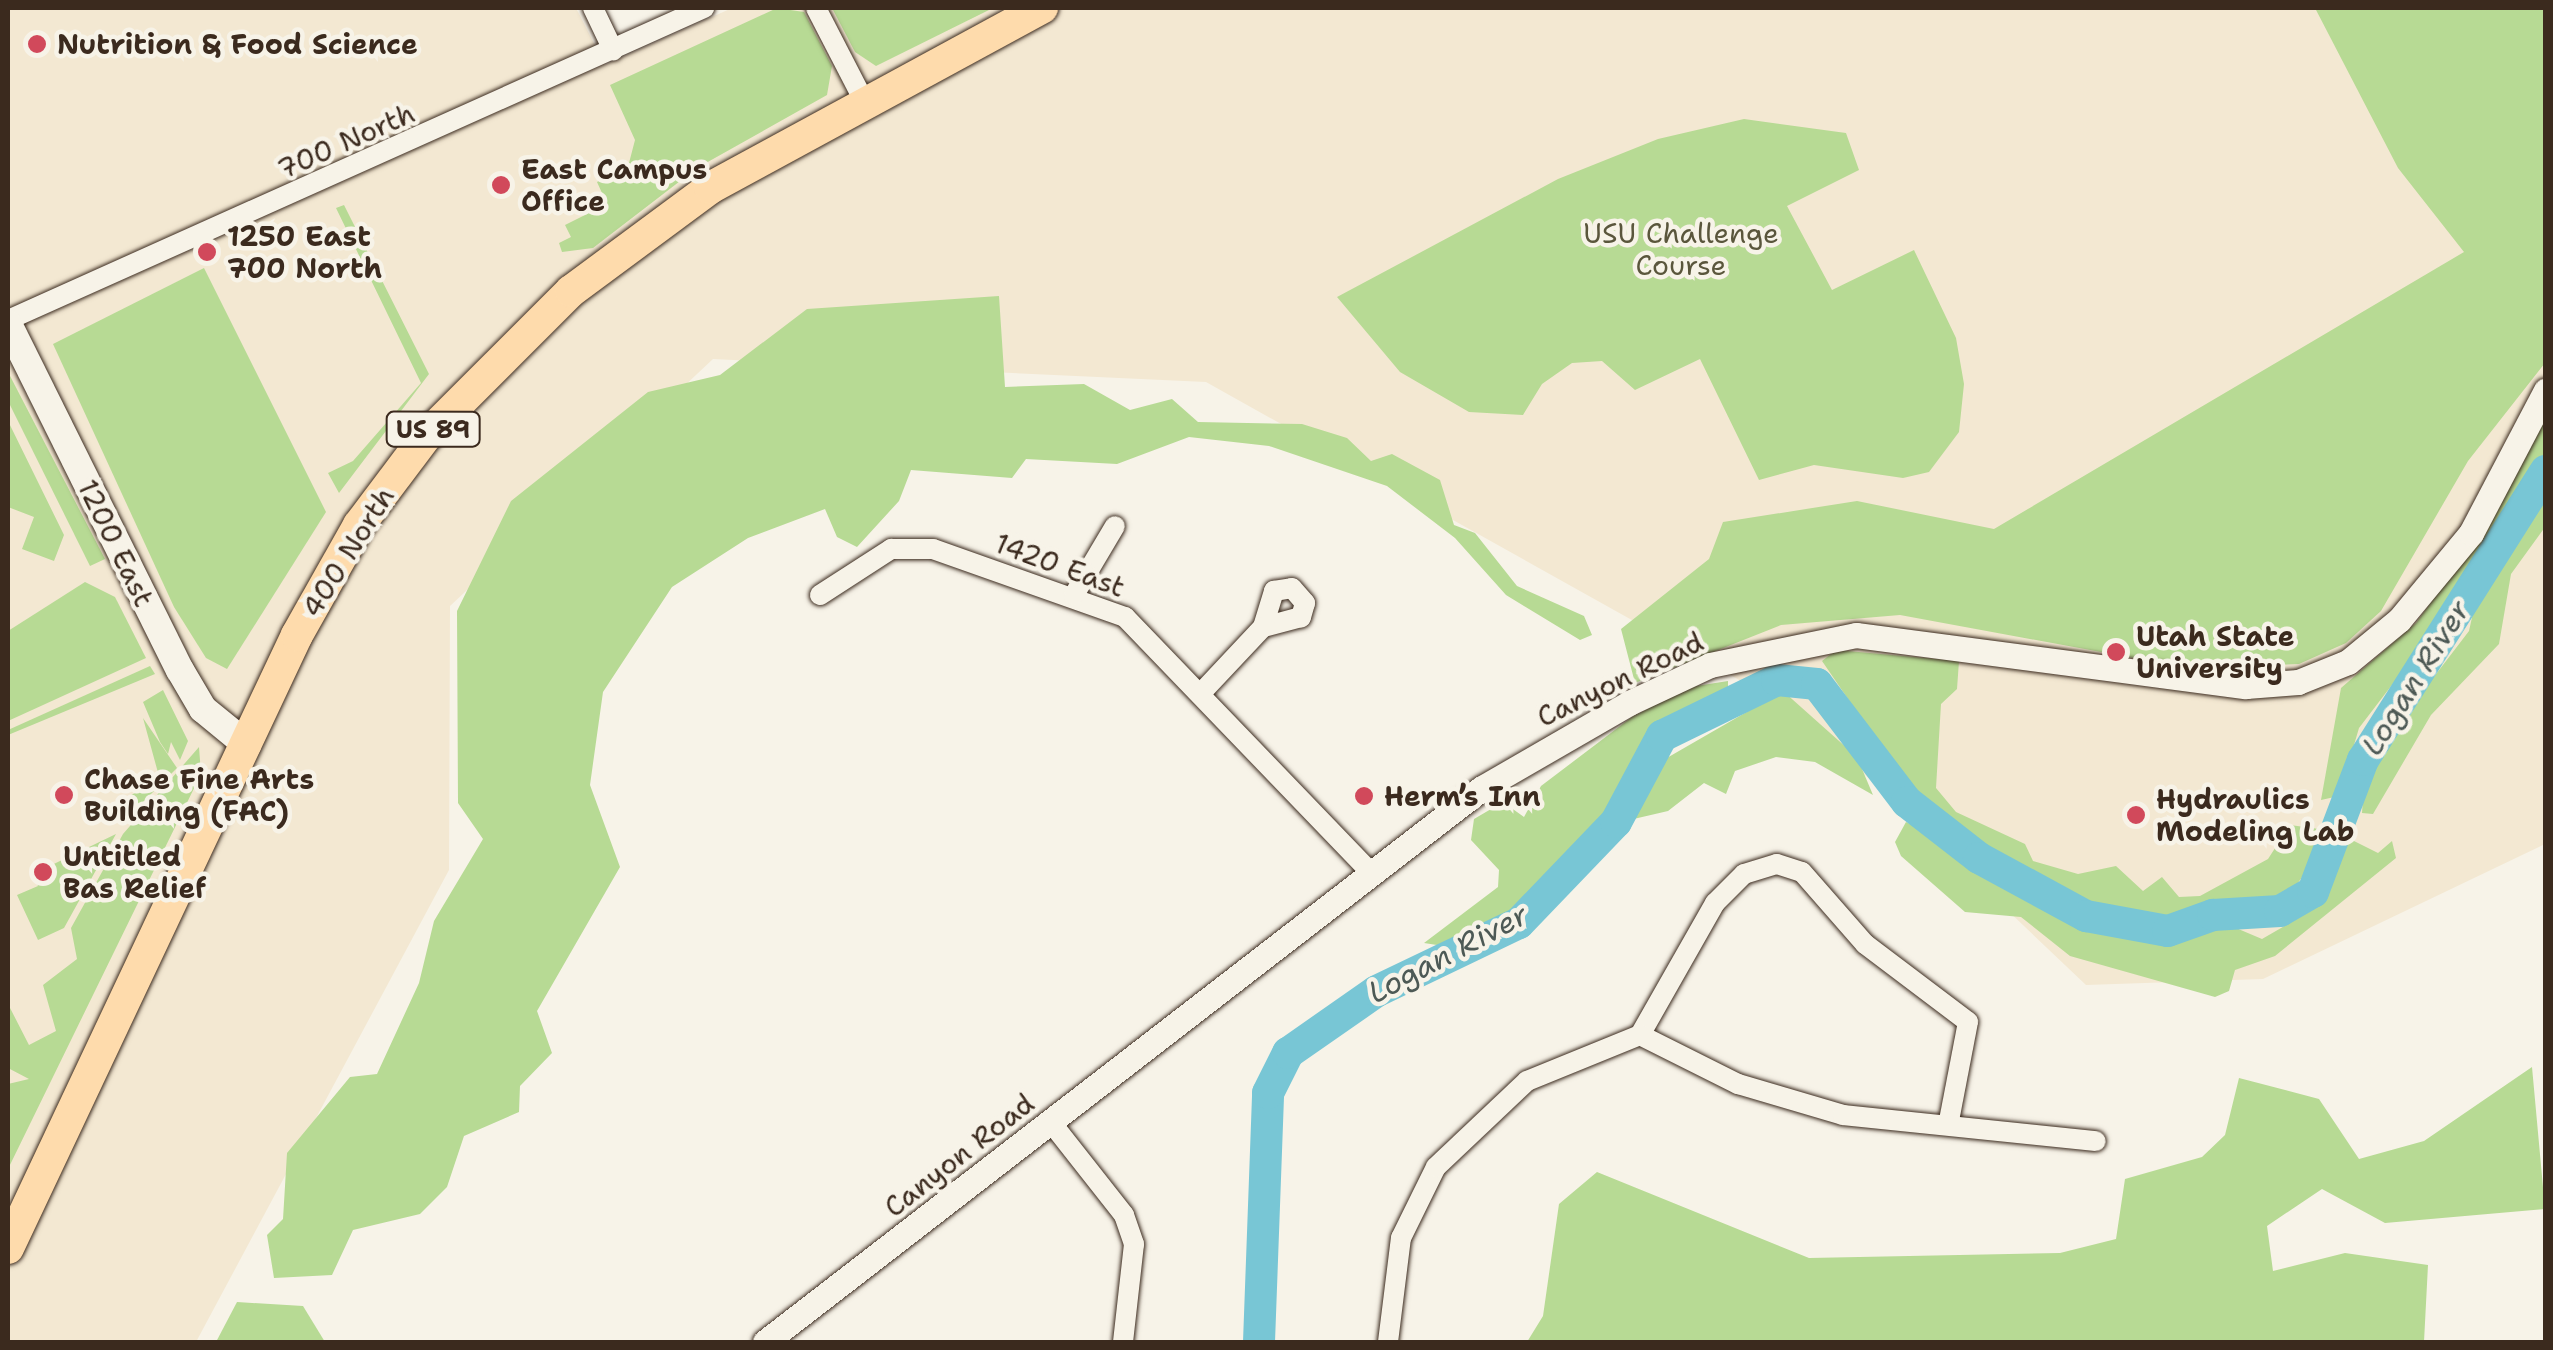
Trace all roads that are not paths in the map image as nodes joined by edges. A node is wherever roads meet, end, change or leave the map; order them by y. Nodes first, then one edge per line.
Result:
1 (594, 8) edge
2 (704, 8) edge
3 (816, 8) edge
4 (1042, 8) edge
5 (613, 50) junction
6 (865, 102) junction
7 (8, 322) edge
8 (2546, 390) edge
9 (1115, 526) dead end
10 (820, 595) dead end
11 (1074, 595) junction
12 (1263, 627) dead end
13 (1202, 692) junction
14 (247, 745) junction
15 (1370, 872) junction
16 (1640, 1034) junction
17 (1948, 1121) junction
18 (1050, 1122) junction
19 (2096, 1141) dead end
20 (8, 1248) edge
21 (765, 1342) edge
22 (1123, 1342) edge
23 (1388, 1342) edge

1 - 5 street
2 - 5 street, 700 North
3 - 6 street
4 - 6 main road, 400 North / US 89
5 - 7 street, 700 North
6 - 14 main road, 400 North / US 89
7 - 14 main road, 1200 East
8 - 15 street, Canyon Road
9 - 11 street
10 - 11 street, 1420 East
11 - 13 street, 1420 East
12 - 13 street
13 - 15 street, 1420 East
14 - 20 main road, 400 North / US 89
15 - 18 street, Canyon Road
16 - 17 street
16 - 17 street
16 - 23 street
17 - 19 street
18 - 21 street, Canyon Road
18 - 22 street

